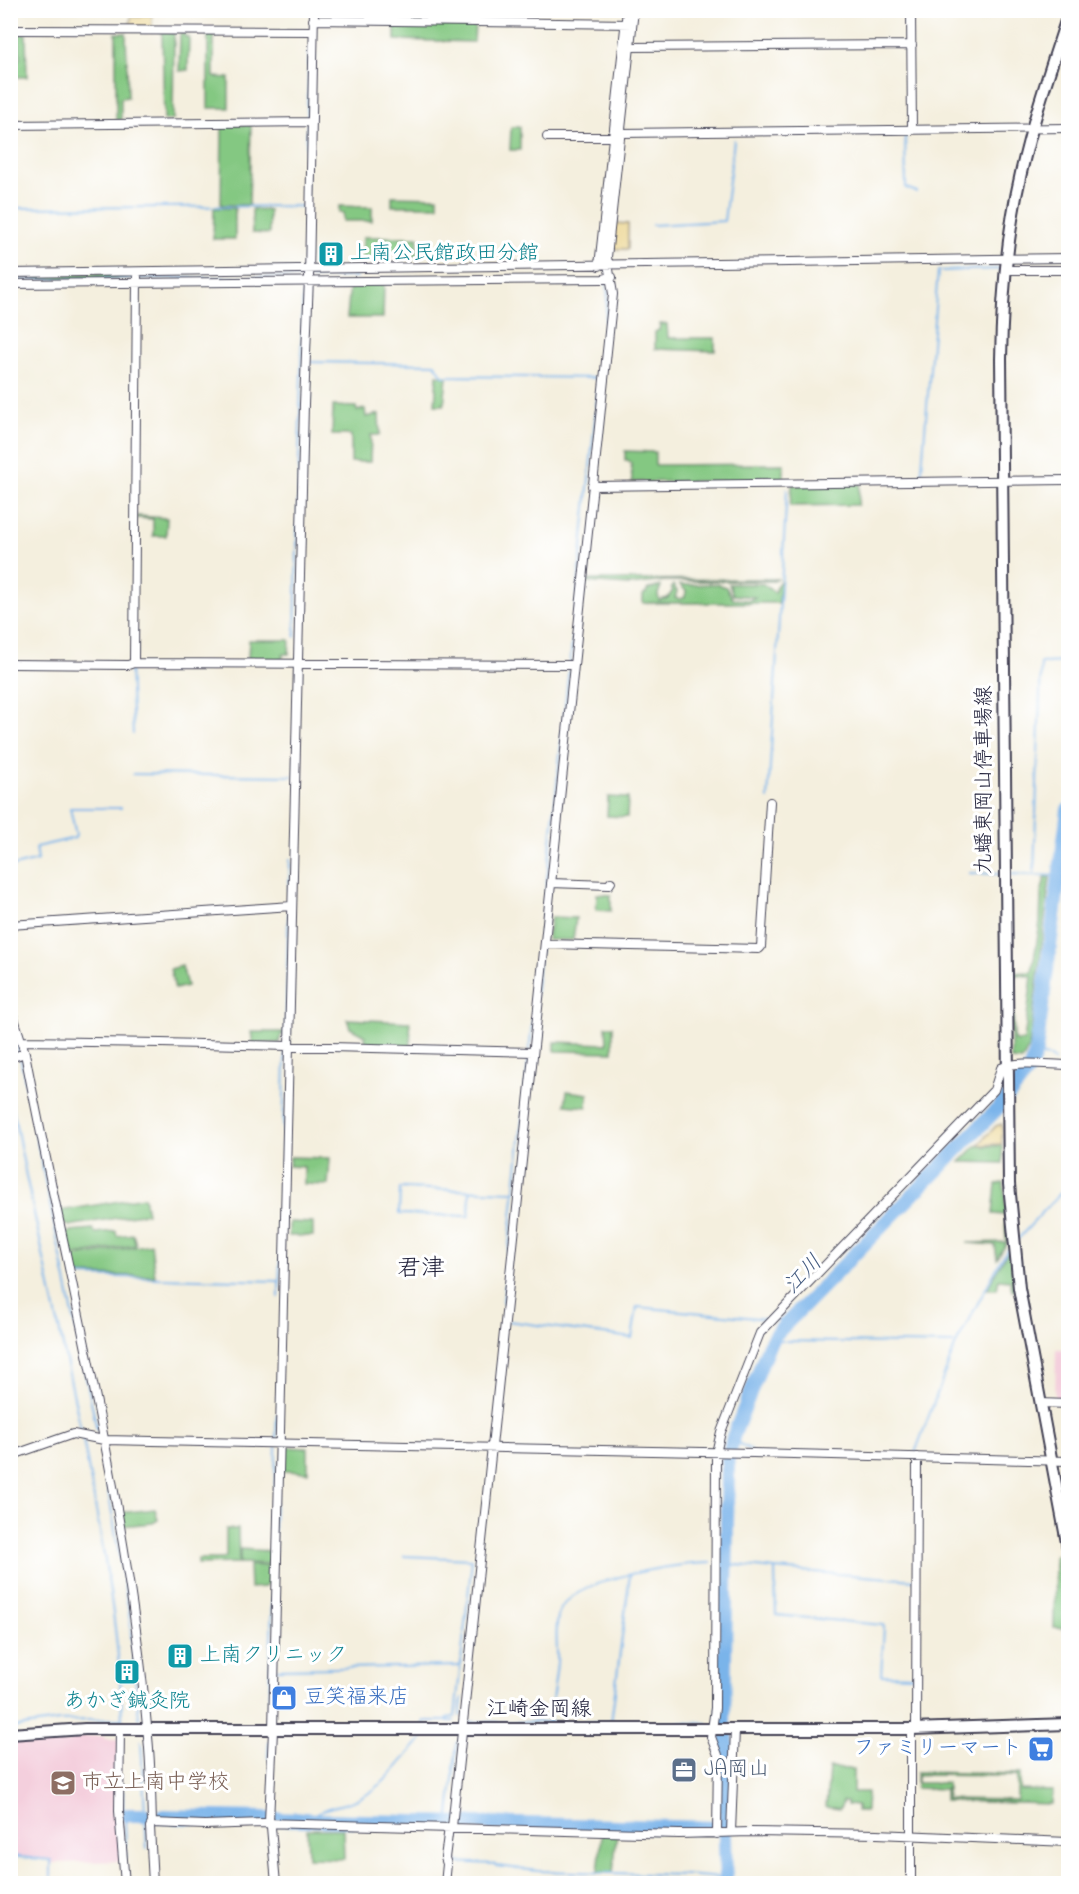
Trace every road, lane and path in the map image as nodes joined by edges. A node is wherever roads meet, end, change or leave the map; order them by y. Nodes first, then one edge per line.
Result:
1 (314, 10) edge
2 (627, 10) edge
3 (634, 10) edge
4 (911, 10) edge
5 (1068, 15) edge
6 (313, 20) junction
7 (629, 24) junction
8 (10, 30) edge
9 (311, 31) junction
10 (910, 45) junction
11 (630, 48) junction
12 (309, 122) junction
13 (10, 124) edge
14 (912, 128) junction
15 (1032, 128) junction
16 (1068, 128) edge
17 (618, 136) junction
18 (547, 137) dead end
19 (1068, 258) edge
20 (1007, 265) junction
21 (1068, 270) edge
22 (602, 272) junction
23 (10, 273) edge
24 (309, 276) junction
25 (137, 277) junction
26 (10, 284) edge
27 (1068, 480) edge
28 (1002, 481) junction
29 (592, 486) junction
30 (134, 663) junction
31 (10, 664) edge
32 (296, 664) junction
33 (571, 665) junction
34 (770, 802) dead end
35 (611, 882) dead end
36 (551, 883) junction
37 (290, 906) junction
38 (10, 926) edge
39 (544, 944) junction
40 (10, 1006) edge
41 (22, 1041) junction
42 (287, 1045) junction
43 (530, 1052) junction
44 (19, 1055) edge
45 (1068, 1065) edge
46 (1006, 1070) junction
47 (1040, 1403) junction
48 (1068, 1404) edge
49 (104, 1440) junction
50 (277, 1444) junction
51 (490, 1448) junction
52 (718, 1453) junction
53 (10, 1456) edge
54 (917, 1457) junction
55 (1052, 1461) junction
56 (1068, 1461) edge
57 (1068, 1548) edge
58 (1068, 1724) edge
59 (120, 1729) junction
60 (147, 1729) junction
61 (734, 1729) junction
62 (914, 1729) junction
63 (273, 1730) junction
64 (463, 1730) junction
65 (714, 1730) junction
66 (10, 1734) edge
67 (269, 1821) junction
68 (153, 1823) junction
69 (452, 1825) junction
70 (717, 1830) junction
71 (731, 1832) junction
72 (910, 1836) junction
73 (1068, 1842) edge
74 (125, 1884) edge
75 (153, 1884) edge
76 (276, 1884) edge
77 (445, 1884) edge
78 (911, 1884) edge

1 - 6 street
2 - 7 street
3 - 7 street
4 - 10 street
5 - 15 main road, 九蟠東岡山停車場線
6 - 7 street
6 - 9 street
7 - 11 street
7 - 17 street
8 - 9 street
9 - 12 street
10 - 11 street
10 - 14 street
11 - 17 street
12 - 13 street
12 - 24 street
14 - 15 street
14 - 17 street
15 - 16 street
15 - 20 main road, 九蟠東岡山停車場線
17 - 18 street
17 - 22 street
19 - 20 street
20 - 21 street
20 - 22 street
20 - 28 main road, 九蟠東岡山停車場線
22 - 24 street
22 - 24 street
22 - 29 street
23 - 25 street
24 - 25 street
24 - 25 street
24 - 32 street
25 - 26 street
25 - 30 street
27 - 28 street
28 - 29 street
28 - 46 main road, 九蟠東岡山停車場線
29 - 33 street
30 - 31 street
30 - 32 street
32 - 33 street
32 - 37 street
33 - 36 street
34 - 39 street
35 - 36 street
36 - 39 street
37 - 38 street
37 - 42 street
39 - 43 street
40 - 41 street
41 - 42 street
41 - 44 street
42 - 43 street
42 - 50 street
43 - 51 street
44 - 49 street
45 - 46 street
46 - 47 main road, 九蟠東岡山停車場線
46 - 52 street
47 - 48 street
47 - 55 main road, 九蟠東岡山停車場線
49 - 50 street
49 - 53 street
49 - 60 street
50 - 51 street
50 - 63 street
51 - 52 street
51 - 64 street
52 - 54 street
52 - 65 street
54 - 55 street
54 - 62 street
55 - 56 street
55 - 57 main road, 九蟠東岡山停車場線
58 - 62 main road, 江崎金岡線
59 - 60 main road, 江崎金岡線
59 - 66 main road, 江崎金岡線
59 - 74 street
60 - 63 main road, 江崎金岡線
60 - 68 street
61 - 62 main road, 江崎金岡線
61 - 65 main road, 江崎金岡線
61 - 71 street
62 - 72 street
63 - 64 main road, 江崎金岡線
63 - 67 street
64 - 65 main road, 江崎金岡線
64 - 69 street
65 - 70 street
67 - 68 street
67 - 69 street
67 - 76 street
68 - 75 street
69 - 70 street
69 - 77 street
70 - 71 street
71 - 72 street
72 - 73 street
72 - 78 street

